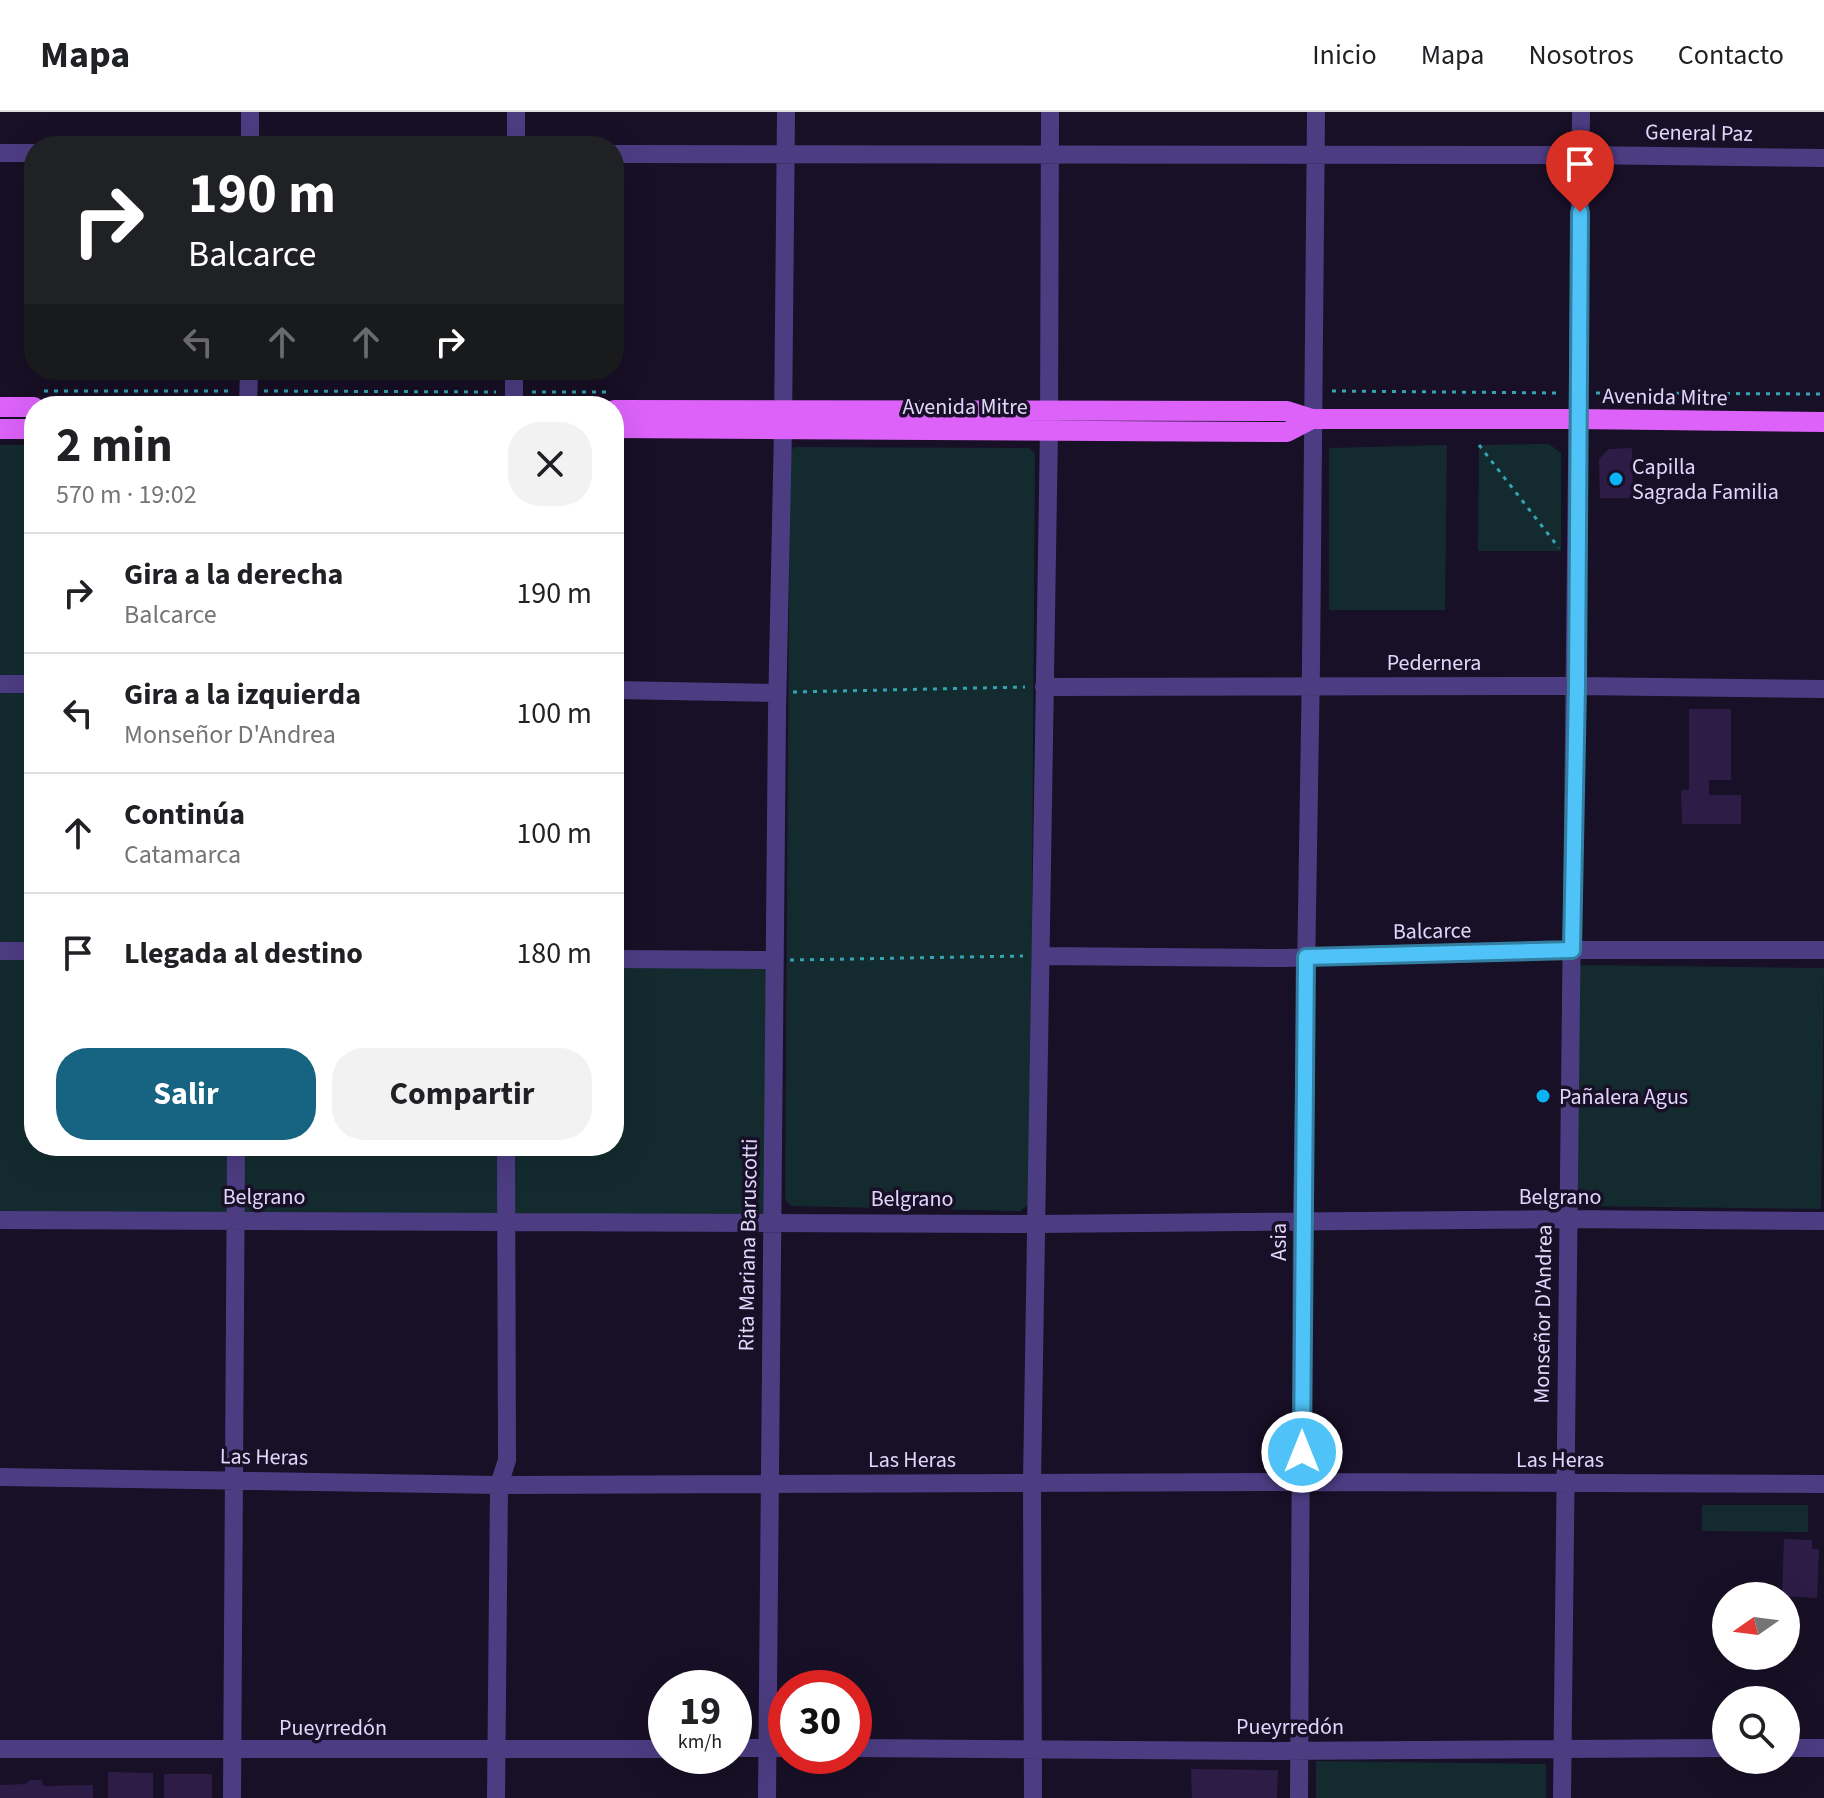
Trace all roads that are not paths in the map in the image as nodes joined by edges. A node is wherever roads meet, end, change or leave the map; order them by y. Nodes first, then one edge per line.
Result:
1 (250, 112) edge
2 (516, 112) edge
3 (786, 112) edge
4 (1050, 112) edge
5 (1316, 112) edge
6 (1581, 112) edge
7 (250, 136) edge
8 (516, 136) edge
9 (0, 153) edge
10 (24, 153) edge
11 (624, 154) edge
12 (785, 155) junction
13 (1049, 155) junction
14 (1315, 155) junction
15 (1580, 155) junction
16 (1824, 158) edge
17 (0, 407) edge
18 (24, 407) edge
19 (624, 411) edge
20 (1312, 419) junction
21 (1578, 419) junction
22 (783, 420) junction
23 (1049, 421) junction
24 (1824, 422) edge
25 (624, 428) edge
26 (0, 429) edge
27 (24, 429) edge
28 (0, 684) edge
29 (24, 684) edge
30 (1311, 686) junction
31 (1577, 686) junction
32 (1044, 687) junction
33 (1824, 689) edge
34 (624, 690) edge
35 (777, 693) junction
36 (1572, 950) junction
37 (1824, 950) edge
38 (0, 951) edge
39 (24, 951) edge
40 (1042, 956) junction
41 (1306, 957) junction
42 (624, 959) edge
43 (774, 960) junction
44 (236, 1156) edge
45 (506, 1156) edge
46 (1567, 1219) junction
47 (0, 1220) edge
48 (235, 1220) junction
49 (771, 1221) junction
50 (1302, 1221) junction
51 (1824, 1221) edge
52 (506, 1222) junction
53 (1037, 1224) junction
54 (0, 1477) edge
55 (234, 1479) junction
56 (1032, 1482) junction
57 (1302, 1482) junction
58 (769, 1483) junction
59 (1565, 1484) junction
60 (1824, 1484) edge
61 (499, 1485) junction
62 (774, 1670) edge
63 (872, 1748) edge
64 (1712, 1748) edge
65 (1800, 1748) edge
66 (1824, 1748) edge
67 (0, 1749) edge
68 (648, 1749) edge
69 (1562, 1749) junction
70 (496, 1750) junction
71 (1032, 1750) junction
72 (1299, 1750) junction
73 (232, 1751) junction
74 (771, 1774) edge
75 (232, 1798) edge
76 (496, 1798) edge
77 (767, 1798) edge
78 (1033, 1798) edge
79 (1299, 1798) edge
80 (1562, 1798) edge

1 - 7 street
2 - 8 street
3 - 12 street, Rita Mariana Baruscotti
4 - 13 street
5 - 14 street, Asia
6 - 15 street, Monseñor D'Andrea
9 - 10 street
11 - 12 street, General Paz
12 - 13 street, General Paz
12 - 22 street, Rita Mariana Baruscotti
13 - 14 street, General Paz
13 - 23 street
14 - 15 street, General Paz
14 - 20 street, Asia
15 - 16 street, General Paz
15 - 21 street, Monseñor D'Andrea
17 - 18 main road
19 - 22 main road, Avenida Mitre
20 - 21 main road, Avenida Mitre
20 - 23 main road, Avenida Mitre
20 - 30 street, Asia
21 - 24 main road, Avenida Mitre
21 - 31 street, Monseñor D'Andrea
22 - 23 main road, Avenida Mitre
22 - 25 main road, Avenida Mitre
22 - 35 street, Rita Mariana Baruscotti
23 - 32 street
26 - 27 main road
28 - 29 street
30 - 31 street, Pedernera
30 - 32 street, Pedernera
30 - 41 street, Asia
31 - 33 street, Pedernera
31 - 36 street, Monseñor D'Andrea
32 - 40 street
34 - 35 street
35 - 43 street, Rita Mariana Baruscotti
36 - 37 street, Balcarce
36 - 41 street, Balcarce
36 - 46 street, Monseñor D'Andrea
38 - 39 street
40 - 41 street, Balcarce
40 - 53 street
41 - 50 street, Asia
42 - 43 street
43 - 49 street, Rita Mariana Baruscotti
44 - 48 street
45 - 52 street
46 - 50 street, Belgrano
46 - 51 street, Belgrano
46 - 59 street, Monseñor D'Andrea
47 - 48 street, Belgrano
48 - 52 street, Belgrano
48 - 55 street
49 - 52 street, Belgrano
49 - 53 street, Belgrano
49 - 58 street, Rita Mariana Baruscotti
50 - 53 street, Belgrano
50 - 57 street, Asia
52 - 61 street
53 - 56 street
54 - 55 street, Las Heras
55 - 61 street, Las Heras
55 - 73 street
56 - 57 street, Las Heras
56 - 58 street, Las Heras
56 - 71 street
57 - 59 street, Las Heras
57 - 72 street, Asia
58 - 61 street, Las Heras
58 - 62 street, Rita Mariana Baruscotti
59 - 60 street, Las Heras
59 - 69 street, Monseñor D'Andrea
61 - 70 street
63 - 71 street, Pueyrredón
64 - 69 street, Pueyrredón
65 - 66 street
67 - 73 street, Pueyrredón
68 - 70 street, Pueyrredón
69 - 72 street, Pueyrredón
69 - 80 street, Monseñor D'Andrea
70 - 73 street, Pueyrredón
70 - 76 street
71 - 72 street, Pueyrredón
71 - 78 street
72 - 79 street, Asia
73 - 75 street
74 - 77 street, Rita Mariana Baruscotti

